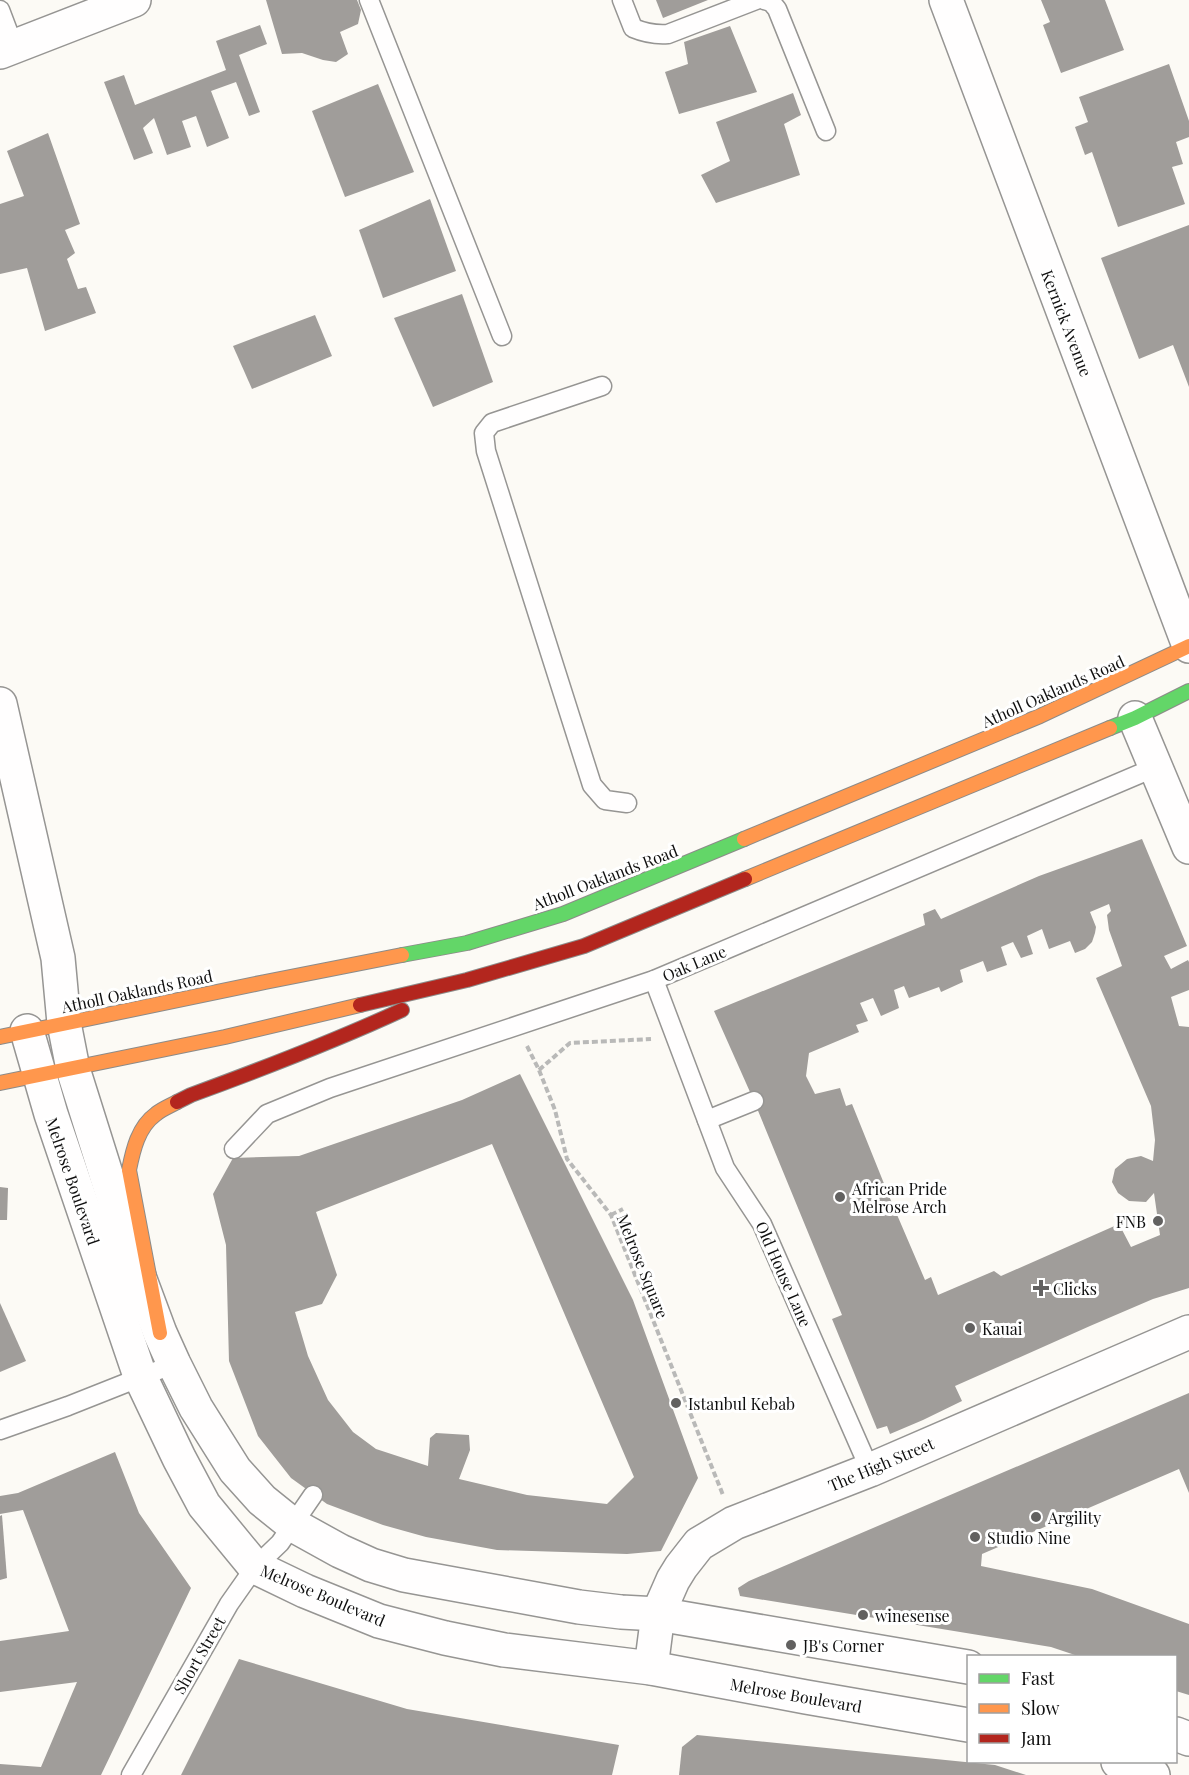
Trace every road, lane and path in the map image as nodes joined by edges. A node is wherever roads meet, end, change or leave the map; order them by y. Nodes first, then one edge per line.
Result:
1 (134, 0) edge
2 (369, 0) edge
3 (622, 0) edge
4 (756, 0) edge
5 (764, 0) edge
6 (946, 0) edge
7 (0, 10) edge
8 (7, 50) edge
9 (826, 131) dead end
10 (502, 336) dead end
11 (602, 386) dead end
12 (1189, 646) edge
13 (1189, 691) edge
14 (0, 704) edge
15 (1135, 718) junction
16 (1156, 767) junction
17 (627, 803) dead end
18 (1189, 848) edge
19 (467, 980) junction
20 (654, 980) junction
21 (64, 1023) junction
22 (518, 1026) junction
23 (674, 1031) junction
24 (14, 1034) edge
25 (73, 1069) junction
26 (539, 1071) junction
27 (39, 1076) junction
28 (0, 1083) edge
29 (754, 1101) dead end
30 (707, 1120) junction
31 (234, 1149) dead end
32 (623, 1209) dead end
33 (611, 1215) junction
34 (1189, 1332) edge
35 (160, 1333) junction
36 (174, 1364) junction
37 (140, 1376) junction
38 (0, 1430) edge
39 (870, 1470) junction
40 (313, 1495) dead end
41 (734, 1523) junction
42 (287, 1534) junction
43 (255, 1567) junction
44 (658, 1614) junction
45 (967, 1667) edge
46 (651, 1668) junction
47 (967, 1725) edge
48 (1123, 1763) edge
49 (131, 1775) edge
50 (1153, 1775) edge

1 - 8 street
2 - 10 lane
3 - 4 lane
5 - 9 lane
6 - 12 street, Kernick Avenue
7 - 8 lane
11 - 17 lane
12 - 21 street, Atholl Oaklands Road
13 - 15 street
14 - 21 street, Melrose Boulevard
15 - 16 street
15 - 19 street
16 - 18 street
16 - 20 lane, Oak Lane
19 - 25 street
19 - 35 street
20 - 22 lane, Oak Lane
20 - 23 lane, Old House Lane
21 - 24 street, Atholl Oaklands Road
21 - 25 street, Melrose Boulevard
22 - 26 path, Melrose Square
22 - 31 lane, Oak Lane
23 - 26 path
23 - 30 lane, Old House Lane
24 - 27 street, Melrose Boulevard
25 - 27 street
25 - 35 street, Melrose Boulevard
26 - 33 path, Melrose Square
27 - 28 street
27 - 37 street, Melrose Boulevard
29 - 30 lane
30 - 39 lane, Old House Lane
32 - 33 path
33 - 41 path, Melrose Square
34 - 39 street, The High Street
35 - 36 street, Melrose Boulevard
36 - 37 lane
36 - 42 street, Melrose Boulevard
37 - 38 lane
37 - 43 street, Melrose Boulevard
39 - 41 street, The High Street
40 - 42 lane, Short Street
41 - 44 street, The High Street
42 - 43 lane, Short Street
42 - 44 street, Melrose Boulevard
43 - 46 street, Melrose Boulevard
43 - 49 lane, Short Street
44 - 45 street, Melrose Boulevard
44 - 46 street, The High Street
46 - 47 street, Melrose Boulevard
48 - 50 street

